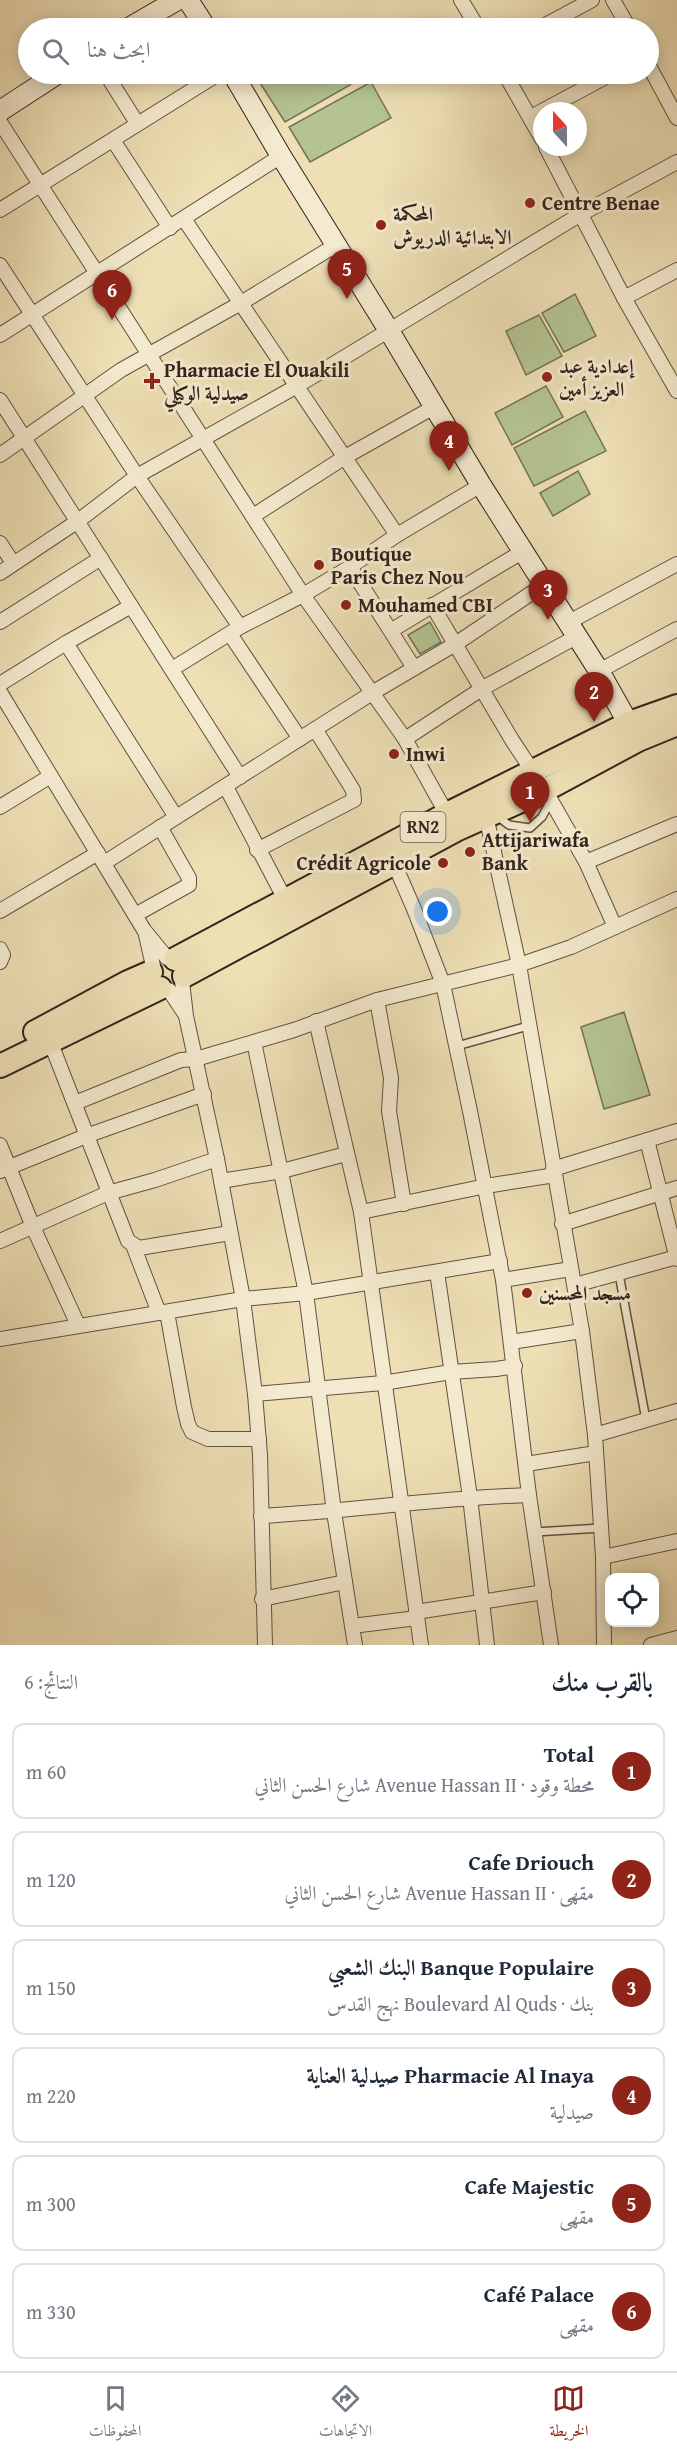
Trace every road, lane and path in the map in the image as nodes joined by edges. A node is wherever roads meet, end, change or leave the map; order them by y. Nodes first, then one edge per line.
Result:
1 (177, 0) edge
2 (188, 0) edge
3 (461, 0) edge
4 (592, 0) edge
5 (613, 0) edge
6 (146, 18) edge
7 (200, 18) edge
8 (472, 18) edge
9 (559, 18) edge
10 (623, 18) edge
11 (42, 84) edge
12 (112, 84) edge
13 (201, 84) edge
14 (239, 84) edge
15 (511, 84) edge
16 (592, 84) edge
17 (659, 84) edge
18 (0, 111) edge
19 (531, 117) junction
20 (677, 117) edge
21 (533, 121) edge
22 (0, 122) edge
23 (137, 123) junction
24 (113, 140) junction
25 (281, 156) junction
26 (551, 156) edge
27 (677, 162) edge
28 (40, 184) junction
29 (0, 210) edge
30 (581, 214) junction
31 (184, 219) junction
32 (170, 228) junction
33 (336, 244) junction
34 (0, 265) edge
35 (677, 270) edge
36 (97, 274) junction
37 (624, 298) junction
38 (241, 303) junction
39 (32, 314) junction
40 (388, 329) junction
41 (0, 336) edge
42 (150, 353) junction
43 (675, 385) edge
44 (297, 386) junction
45 (86, 396) junction
46 (0, 400) edge
47 (434, 407) junction
48 (26, 439) junction
49 (203, 440) junction
50 (0, 455) edge
51 (345, 458) junction
52 (137, 477) junction
53 (481, 486) junction
54 (253, 516) junction
55 (78, 521) junction
56 (397, 535) junction
57 (0, 543) edge
58 (522, 552) junction
59 (101, 558) junction
60 (13, 563) junction
61 (677, 564) edge
62 (350, 567) junction
63 (0, 573) edge
64 (545, 584) junction
65 (303, 595) junction
66 (432, 605) junction
67 (131, 606) junction
68 (0, 622) edge
69 (677, 629) edge
70 (392, 630) junction
71 (572, 630) junction
72 (235, 631) junction
73 (66, 643) junction
74 (457, 643) junction
75 (414, 668) junction
76 (172, 669) junction
77 (599, 671) junction
78 (0, 684) edge
79 (483, 688) junction
80 (0, 692) edge
81 (372, 693) junction
82 (677, 706) edge
83 (5, 713) edge
84 (677, 724) edge
85 (315, 729) junction
86 (633, 731) junction
87 (300, 739) junction
88 (405, 739) junction
89 (49, 777) junction
90 (240, 777) junction
91 (226, 787) junction
92 (543, 787) junction
93 (0, 807) edge
94 (489, 815) junction
95 (176, 817) junction
96 (452, 822) junction
97 (677, 824) edge
98 (160, 827) junction
99 (258, 850) junction
100 (101, 858) junction
101 (586, 862) junction
102 (394, 863) junction
103 (677, 899) edge
104 (289, 908) junction
105 (0, 911) edge
106 (135, 915) junction
107 (615, 927) junction
108 (0, 949) edge
109 (0, 962) edge
110 (519, 965) junction
111 (168, 974) junction
112 (443, 984) junction
113 (377, 1000) junction
114 (316, 1021) junction
115 (528, 1026) junction
116 (50, 1041) junction
117 (254, 1042) junction
118 (457, 1046) junction
119 (0, 1050) edge
120 (196, 1059) junction
121 (0, 1066) edge
122 (204, 1094) junction
123 (75, 1103) junction
124 (677, 1131) edge
125 (86, 1136) junction
126 (647, 1140) junction
127 (0, 1145) edge
128 (346, 1154) junction
129 (217, 1159) junction
130 (5, 1169) edge
131 (282, 1171) junction
132 (554, 1172) junction
133 (221, 1181) junction
134 (486, 1186) junction
135 (677, 1188) edge
136 (108, 1193) junction
137 (662, 1193) junction
138 (404, 1204) junction
139 (361, 1212) junction
140 (562, 1224) junction
141 (33, 1227) junction
142 (230, 1233) junction
143 (0, 1241) edge
144 (133, 1245) junction
145 (677, 1258) edge
146 (500, 1261) junction
147 (571, 1269) junction
148 (437, 1272) junction
149 (620, 1274) junction
150 (504, 1280) junction
151 (372, 1283) junction
152 (575, 1285) junction
153 (306, 1293) junction
154 (243, 1299) junction
155 (163, 1313) junction
156 (78, 1325) junction
157 (582, 1331) junction
158 (0, 1339) edge
159 (511, 1342) junction
160 (515, 1366) junction
161 (451, 1372) junction
162 (383, 1383) junction
163 (318, 1387) junction
164 (255, 1394) junction
165 (677, 1411) edge
166 (646, 1420) junction
167 (595, 1436) junction
168 (259, 1439) junction
169 (596, 1453) junction
170 (526, 1464) junction
171 (529, 1495) junction
172 (470, 1497) junction
173 (400, 1503) junction
174 (334, 1512) junction
175 (261, 1516) junction
176 (600, 1528) junction
177 (535, 1532) junction
178 (677, 1541) edge
179 (603, 1557) junction
180 (345, 1582) junction
181 (544, 1592) junction
182 (262, 1599) junction
183 (481, 1602) junction
184 (416, 1615) junction
185 (352, 1626) junction
186 (677, 1638) edge
187 (265, 1645) edge
188 (354, 1645) edge
189 (421, 1645) edge
190 (487, 1645) edge
191 (551, 1645) edge
192 (604, 1645) edge
193 (651, 1645) edge

1 - 6 street
2 - 7 street
3 - 8 street
4 - 9 street
5 - 10 street
11 - 18 street
12 - 23 street
13 - 23 street
14 - 25 street
15 - 19 street
16 - 19 street
17 - 20 street
19 - 21 street
22 - 28 street
23 - 24 street
24 - 28 street
24 - 32 street
25 - 31 street
25 - 33 street
26 - 30 street
27 - 30 street
28 - 29 street
28 - 36 street
30 - 37 street
30 - 40 street
31 - 32 street
31 - 38 street
32 - 36 street
33 - 38 street
33 - 40 street
34 - 39 street
35 - 37 street
36 - 39 street
36 - 42 street
37 - 43 street
38 - 42 street
38 - 44 street
39 - 41 street
39 - 45 street
40 - 44 street
40 - 47 street
42 - 45 street
42 - 49 street
44 - 49 street
44 - 51 street
45 - 48 street
45 - 52 street
46 - 48 street
47 - 51 street
47 - 53 street
48 - 50 street
48 - 55 street
49 - 52 street
49 - 54 street
51 - 54 street
51 - 56 street
52 - 55 street
52 - 72 street
53 - 56 street
53 - 58 street
54 - 65 street
55 - 59 street
55 - 60 street
56 - 62 street
57 - 60 street
58 - 64 street
58 - 66 street
59 - 67 street
59 - 68 street
60 - 63 street
61 - 71 street
62 - 65 street
62 - 70 street
64 - 71 street
64 - 74 street
65 - 72 street
65 - 81 street
66 - 70 street
66 - 74 street
67 - 73 street
67 - 76 street
69 - 77 street
70 - 75 street
71 - 77 street
71 - 79 street
72 - 76 street
72 - 87 street
73 - 78 street
73 - 95 street
74 - 75 street
74 - 79 street
75 - 81 street
76 - 90 street
77 - 86 street
79 - 88 street
79 - 92 street
80 - 83 street
81 - 85 street
81 - 88 street
82 - 86 main road, RN2
83 - 89 street
84 - 86 main road, RN2
85 - 87 street
85 - 99 street
86 - 92 main road, RN2
87 - 90 street
88 - 96 street
89 - 93 street
89 - 100 street
90 - 91 street
91 - 95 street
91 - 99 street
92 - 94 main road, RN2
92 - 96 main road, RN2
92 - 101 street
94 - 96 main road, RN2
94 - 110 street
95 - 98 street
96 - 102 main road, RN2
96 - 104 main road, RN2
97 - 101 street
98 - 100 street
98 - 106 street
99 - 104 street
100 - 105 street
100 - 106 street
101 - 107 street
102 - 104 main road, RN2
102 - 112 street
103 - 107 street
104 - 111 main road, RN2
106 - 111 street
107 - 110 street
108 - 109 street
110 - 112 street
110 - 115 street
111 - 116 main road, RN2
111 - 119 main road, RN2
111 - 120 street
112 - 113 street
112 - 118 street
113 - 114 street
113 - 138 street
114 - 117 street
114 - 128 street
115 - 118 lane
115 - 132 street
116 - 121 main road, RN2
116 - 123 street
117 - 120 street
117 - 131 street
118 - 134 street
120 - 122 street
120 - 123 street
122 - 125 street
122 - 129 street
123 - 125 street
124 - 126 street
125 - 130 street
125 - 136 street
126 - 132 street
126 - 137 street
127 - 130 street
128 - 131 street
128 - 139 street
129 - 133 street
129 - 136 street
130 - 141 street
131 - 133 street
131 - 153 street
132 - 134 street
132 - 140 street
133 - 142 street
134 - 138 street
134 - 146 street
135 - 137 street
136 - 141 street
136 - 144 street
137 - 140 street
137 - 145 street
138 - 139 street
139 - 151 street
140 - 147 street
141 - 143 street
141 - 156 street
142 - 144 street
142 - 154 street
144 - 155 street
145 - 149 street
146 - 148 street
146 - 150 street
147 - 150 street
147 - 152 street
148 - 151 street
148 - 161 street
149 - 152 street
149 - 166 lane
150 - 159 street
151 - 153 street
151 - 162 street
152 - 157 street
153 - 154 street
153 - 163 street
154 - 155 street
154 - 164 street
155 - 156 street
155 - 168 street
156 - 158 street
157 - 159 street
157 - 167 street
159 - 160 street
160 - 161 street
160 - 170 street
161 - 162 street
161 - 172 street
162 - 163 street
162 - 173 street
163 - 164 street
163 - 174 street
164 - 168 street
165 - 166 street
166 - 167 street
167 - 169 street
168 - 175 street
169 - 170 street
169 - 176 street
170 - 171 street
171 - 172 street
171 - 177 street
172 - 173 street
172 - 183 street
173 - 174 street
173 - 184 street
174 - 175 street
174 - 180 street
175 - 182 street
176 - 177 lane
176 - 179 street
177 - 181 street
178 - 179 street
179 - 192 street
180 - 182 street
180 - 185 street
181 - 183 street
181 - 191 street
182 - 187 street
183 - 184 street
183 - 190 street
184 - 185 street
184 - 189 street
185 - 188 street
186 - 193 street

